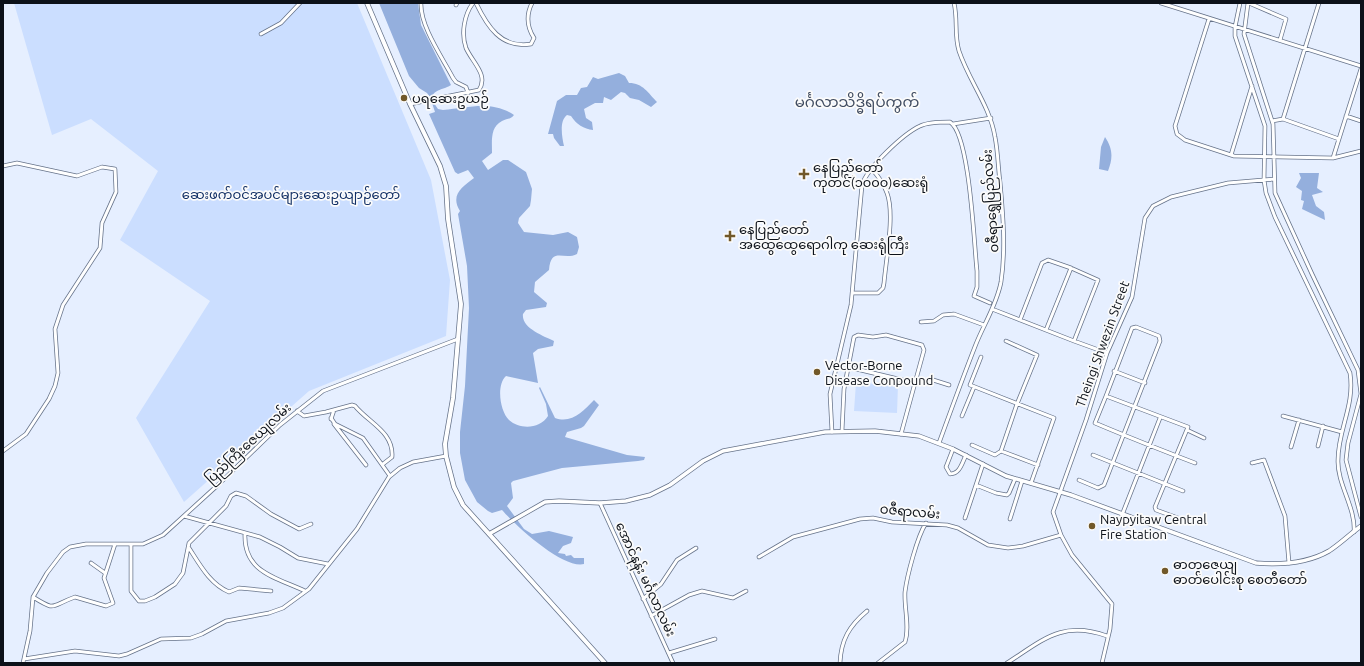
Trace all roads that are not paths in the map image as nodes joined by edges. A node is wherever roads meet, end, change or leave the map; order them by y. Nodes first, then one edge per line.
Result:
1 (300, 3) edge
2 (367, 3) edge
3 (421, 3) edge
4 (473, 3) edge
5 (476, 3) edge
6 (532, 3) edge
7 (954, 3) edge
8 (1161, 3) edge
9 (1240, 3) edge
10 (1249, 3) edge
11 (1320, 3) edge
12 (1209, 19) junction
13 (1235, 27) junction
14 (1243, 29) junction
15 (260, 34) dead end
16 (1280, 40) junction
17 (1305, 48) junction
18 (1361, 68) edge
19 (1252, 86) junction
20 (468, 93) junction
21 (410, 104) junction
22 (1346, 116) junction
23 (991, 118) junction
24 (1283, 119) junction
25 (1361, 120) edge
26 (1272, 121) junction
27 (953, 124) junction
28 (1339, 139) junction
29 (1361, 151) edge
30 (1231, 155) junction
31 (1264, 157) junction
32 (1273, 157) junction
33 (1333, 158) junction
34 (3, 166) edge
35 (872, 168) junction
36 (1274, 179) junction
37 (1264, 180) junction
38 (1071, 268) junction
39 (852, 293) junction
40 (990, 303) dead end
41 (992, 309) junction
42 (1020, 320) junction
43 (921, 322) dead end
44 (984, 325) junction
45 (1046, 330) junction
46 (458, 339) junction
47 (1006, 341) dead end
48 (1074, 341) junction
49 (1107, 353) junction
50 (981, 357) dead end
51 (848, 367) junction
52 (1114, 371) junction
53 (915, 381) junction
54 (1145, 383) junction
55 (949, 385) dead end
56 (974, 387) junction
57 (1106, 396) junction
58 (1017, 404) junction
59 (1135, 407) junction
60 (334, 410) junction
61 (297, 411) junction
62 (962, 416) dead end
63 (1283, 416) dead end
64 (331, 418) junction
65 (1160, 418) junction
66 (1086, 420) junction
67 (1299, 420) junction
68 (1095, 423) junction
69 (1323, 426) junction
70 (1187, 430) junction
71 (842, 431) junction
72 (832, 432) junction
73 (1342, 432) junction
74 (901, 434) junction
75 (1124, 435) junction
76 (1341, 437) junction
77 (1204, 438) dead end
78 (1350, 438) junction
79 (939, 443) junction
80 (972, 445) dead end
81 (1150, 446) junction
82 (1318, 446) dead end
83 (1291, 447) dead end
84 (953, 449) junction
85 (3, 451) edge
86 (1001, 451) junction
87 (1093, 454) dead end
88 (966, 455) junction
89 (446, 456) junction
90 (1175, 456) junction
91 (1113, 463) junction
92 (1195, 463) dead end
93 (1252, 463) dead end
94 (383, 464) junction
95 (983, 464) junction
96 (366, 465) dead end
97 (1038, 465) junction
98 (1138, 473) junction
99 (390, 476) junction
100 (1015, 479) junction
101 (1079, 480) dead end
102 (1022, 481) junction
103 (1031, 483) junction
104 (1164, 484) junction
105 (976, 485) junction
106 (1183, 491) dead end
107 (1060, 492) junction
108 (600, 503) junction
109 (1122, 515) junction
110 (184, 516) junction
111 (1361, 517) edge
112 (966, 518) dead end
113 (1178, 518) dead end
114 (1010, 519) dead end
115 (926, 523) junction
116 (208, 524) junction
117 (311, 524) dead end
118 (1361, 526) edge
119 (1354, 532) junction
120 (244, 533) junction
121 (489, 534) junction
122 (1061, 535) junction
123 (115, 544) junction
124 (131, 544) junction
125 (189, 548) junction
126 (696, 548) dead end
127 (759, 557) dead end
128 (1289, 562) junction
129 (91, 563) dead end
130 (328, 564) junction
131 (105, 572) junction
132 (271, 591) dead end
133 (746, 591) dead end
134 (305, 592) junction
135 (33, 597) junction
136 (643, 599) junction
137 (867, 611) dead end
138 (651, 616) junction
139 (1107, 636) junction
140 (714, 639) dead end
141 (669, 653) junction
142 (24, 661) edge
143 (605, 663) edge
144 (673, 663) edge
145 (840, 663) edge
146 (878, 663) edge
147 (1007, 663) edge
148 (1102, 663) edge

1 - 15 street
2 - 21 highway
3 - 20 street
4 - 20 street
5 - 6 street
7 - 23 street, ဝဇီရာရွှေပြည်လမ်း
8 - 12 street
9 - 13 street
10 - 14 street
10 - 16 street
11 - 17 street
12 - 13 street
12 - 30 street
13 - 14 street
13 - 19 street
14 - 16 street
14 - 26 street
16 - 17 street
17 - 18 street
17 - 24 street
18 - 22 street
19 - 30 street
19 - 31 street
20 - 21 street
21 - 46 highway
22 - 25 street
22 - 28 street
23 - 27 street
23 - 41 street, ဝဇီရာရွှေပြည်လမ်း
24 - 26 street
24 - 28 street
26 - 32 street
27 - 35 street
27 - 40 street
28 - 33 street
29 - 33 street
30 - 31 street
31 - 32 street
31 - 37 street
32 - 33 street
32 - 36 street
34 - 85 street
35 - 39 street
35 - 39 street
36 - 37 street, Theingi Shwezin Street
36 - 78 street
37 - 49 street, Theingi Shwezin Street
37 - 73 street
38 - 42 street
38 - 45 street
38 - 48 street
39 - 72 street
41 - 42 street
41 - 44 street, ဝဇီရာရွှေပြည်လမ်း
42 - 45 street
43 - 44 street
44 - 79 street, ဝဇီရာရွှေပြည်လမ်း
45 - 48 street
46 - 61 street, ပြည်ကြီးဇေယျလမ်း
46 - 89 highway
47 - 58 street
48 - 49 street
49 - 66 street, Theingi Shwezin Street
50 - 56 street
51 - 53 street
51 - 53 street
51 - 71 street
52 - 54 street
52 - 54 street
52 - 57 street
53 - 55 street
53 - 74 street
54 - 59 street
56 - 58 street
56 - 62 street
57 - 59 street
57 - 68 street
58 - 86 street
58 - 97 street
59 - 65 street
59 - 75 street
60 - 61 street
60 - 64 street
60 - 94 street
61 - 110 street, ပြည်ကြီးဇေယျလမ်း
63 - 67 street
64 - 94 street
64 - 96 street
65 - 70 street
65 - 81 street
66 - 68 street
66 - 107 street, Theingi Shwezin Street
67 - 69 street
67 - 83 street
68 - 75 street
69 - 73 street
69 - 82 street
70 - 77 street
70 - 90 street
71 - 72 main road
71 - 74 main road
72 - 108 main road
73 - 76 street
74 - 79 main road
75 - 81 street
75 - 91 street
76 - 78 street
76 - 119 street
78 - 111 street
79 - 84 main road
80 - 86 street
81 - 90 street
81 - 98 street
84 - 88 main road
84 - 88 street
86 - 97 street
87 - 91 street
88 - 95 main road
89 - 99 street
89 - 121 highway
90 - 92 street
90 - 104 street
91 - 98 street
91 - 101 street
93 - 128 street
94 - 99 street
95 - 100 main road
95 - 105 street
97 - 103 street
98 - 104 street
98 - 109 street
99 - 130 street
100 - 102 main road
100 - 105 street
102 - 103 main road
102 - 114 street
103 - 107 main road
104 - 106 street
104 - 113 street
105 - 112 street
107 - 109 main road
107 - 122 street
108 - 121 main road
108 - 136 street, အောင်နန်း မင်္ဂလာလမ်း
109 - 128 main road
110 - 116 street
110 - 124 street, ပြည်ကြီးဇေယျလမ်း
115 - 122 street, ဝဇီရာလမ်း
115 - 127 street, ဝဇီရာလမ်း
115 - 146 street
116 - 117 street
116 - 120 street
116 - 125 street
118 - 119 main road
119 - 128 main road
120 - 130 street
120 - 134 street
121 - 143 highway
122 - 139 street
123 - 124 street, ပြည်ကြီးဇေယျလမ်း
123 - 131 street
123 - 135 street, ပြည်ကြီးဇေယျလမ်း
124 - 125 street
125 - 132 street
126 - 136 street
129 - 131 street
130 - 134 street
131 - 135 street
133 - 138 street
134 - 142 street
135 - 142 street
136 - 138 street, အောင်နန်း မင်္ဂလာလမ်း
137 - 145 street
138 - 141 street, အောင်နန်း မင်္ဂလာလမ်း
139 - 147 street
139 - 148 street
140 - 141 street
141 - 144 street, အောင်နန်း မင်္ဂလာလမ်း

